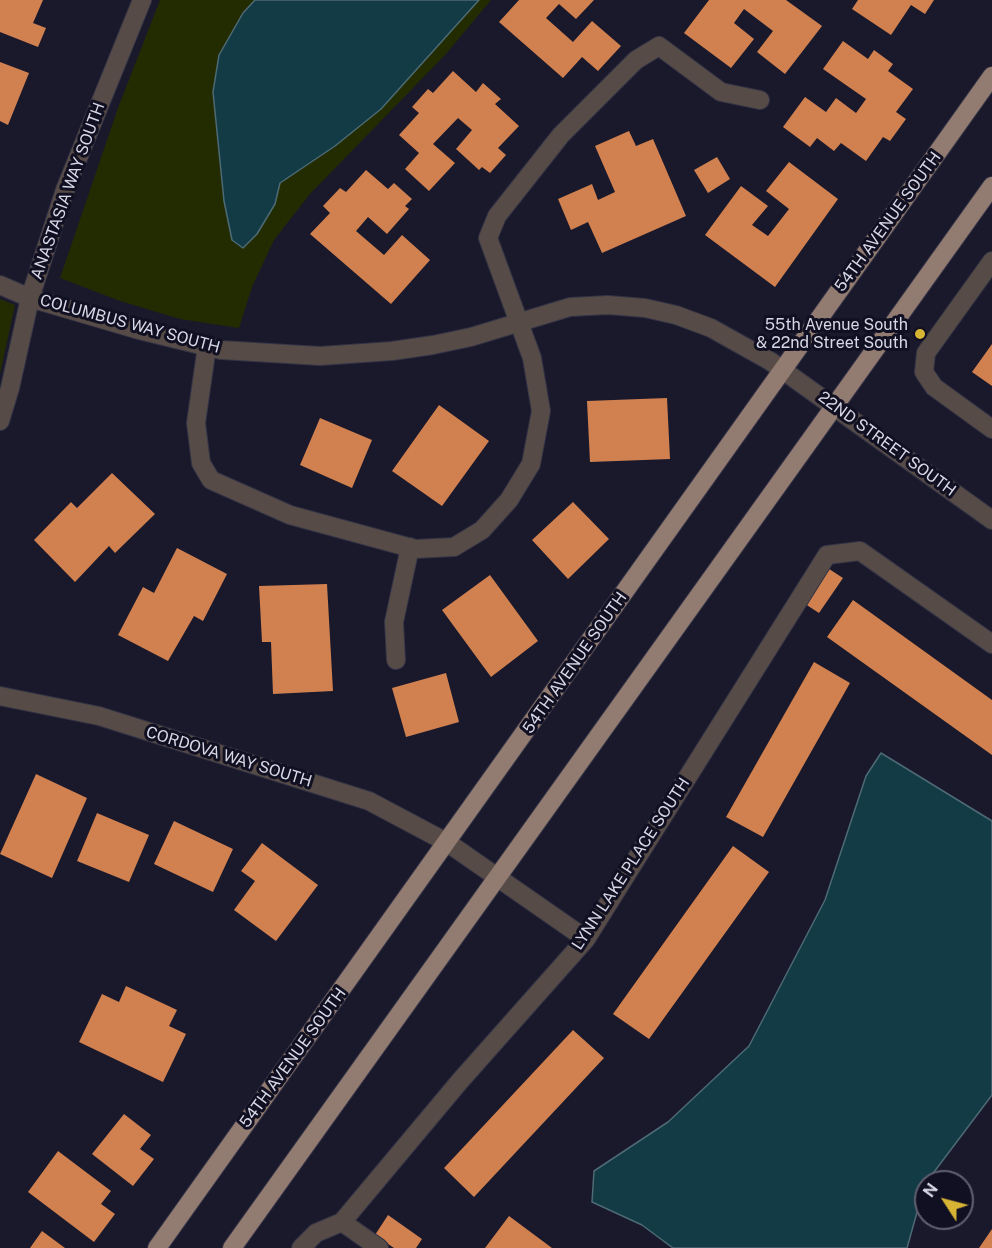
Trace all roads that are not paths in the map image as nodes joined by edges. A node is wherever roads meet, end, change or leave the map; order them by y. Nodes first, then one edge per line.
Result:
1 (142, 0) edge
2 (992, 76) edge
3 (760, 100) dead end
4 (992, 186) edge
5 (992, 261) edge
6 (0, 285) edge
7 (30, 298) junction
8 (519, 322) junction
9 (207, 346) junction
10 (782, 369) junction
11 (833, 405) junction
12 (0, 421) edge
13 (992, 429) edge
14 (992, 520) edge
15 (410, 547) junction
16 (992, 644) edge
17 (396, 660) dead end
18 (0, 696) edge
19 (448, 843) junction
20 (499, 877) junction
21 (586, 939) junction
22 (342, 1222) junction
23 (157, 1248) edge
24 (232, 1248) edge
25 (301, 1248) edge
26 (379, 1248) edge

1 - 7 street, ANASTASIA WAY SOUTH
2 - 10 main road, 54TH AVENUE SOUTH
3 - 8 street
4 - 11 main road
5 - 13 street
6 - 7 street, COLUMBUS WAY SOUTH
7 - 9 street, COLUMBUS WAY SOUTH
7 - 12 street, ANASTASIA WAY SOUTH
8 - 9 street, COLUMBUS WAY SOUTH
8 - 10 street, COLUMBUS WAY SOUTH
8 - 15 street
9 - 15 street
10 - 11 street, 22ND STREET SOUTH
10 - 19 main road, 54TH AVENUE SOUTH
11 - 14 street, 22ND STREET SOUTH
11 - 20 main road
15 - 17 street
16 - 21 street, LYNN LAKE PLACE SOUTH
18 - 19 street, CORDOVA WAY SOUTH
19 - 20 street, CORDOVA WAY SOUTH
19 - 23 main road, 54TH AVENUE SOUTH
20 - 21 street, CORDOVA WAY SOUTH
20 - 24 main road
21 - 22 street, LYNN LAKE PLACE SOUTH
22 - 25 street, LYNN LAKE PLACE SOUTH
22 - 26 street

